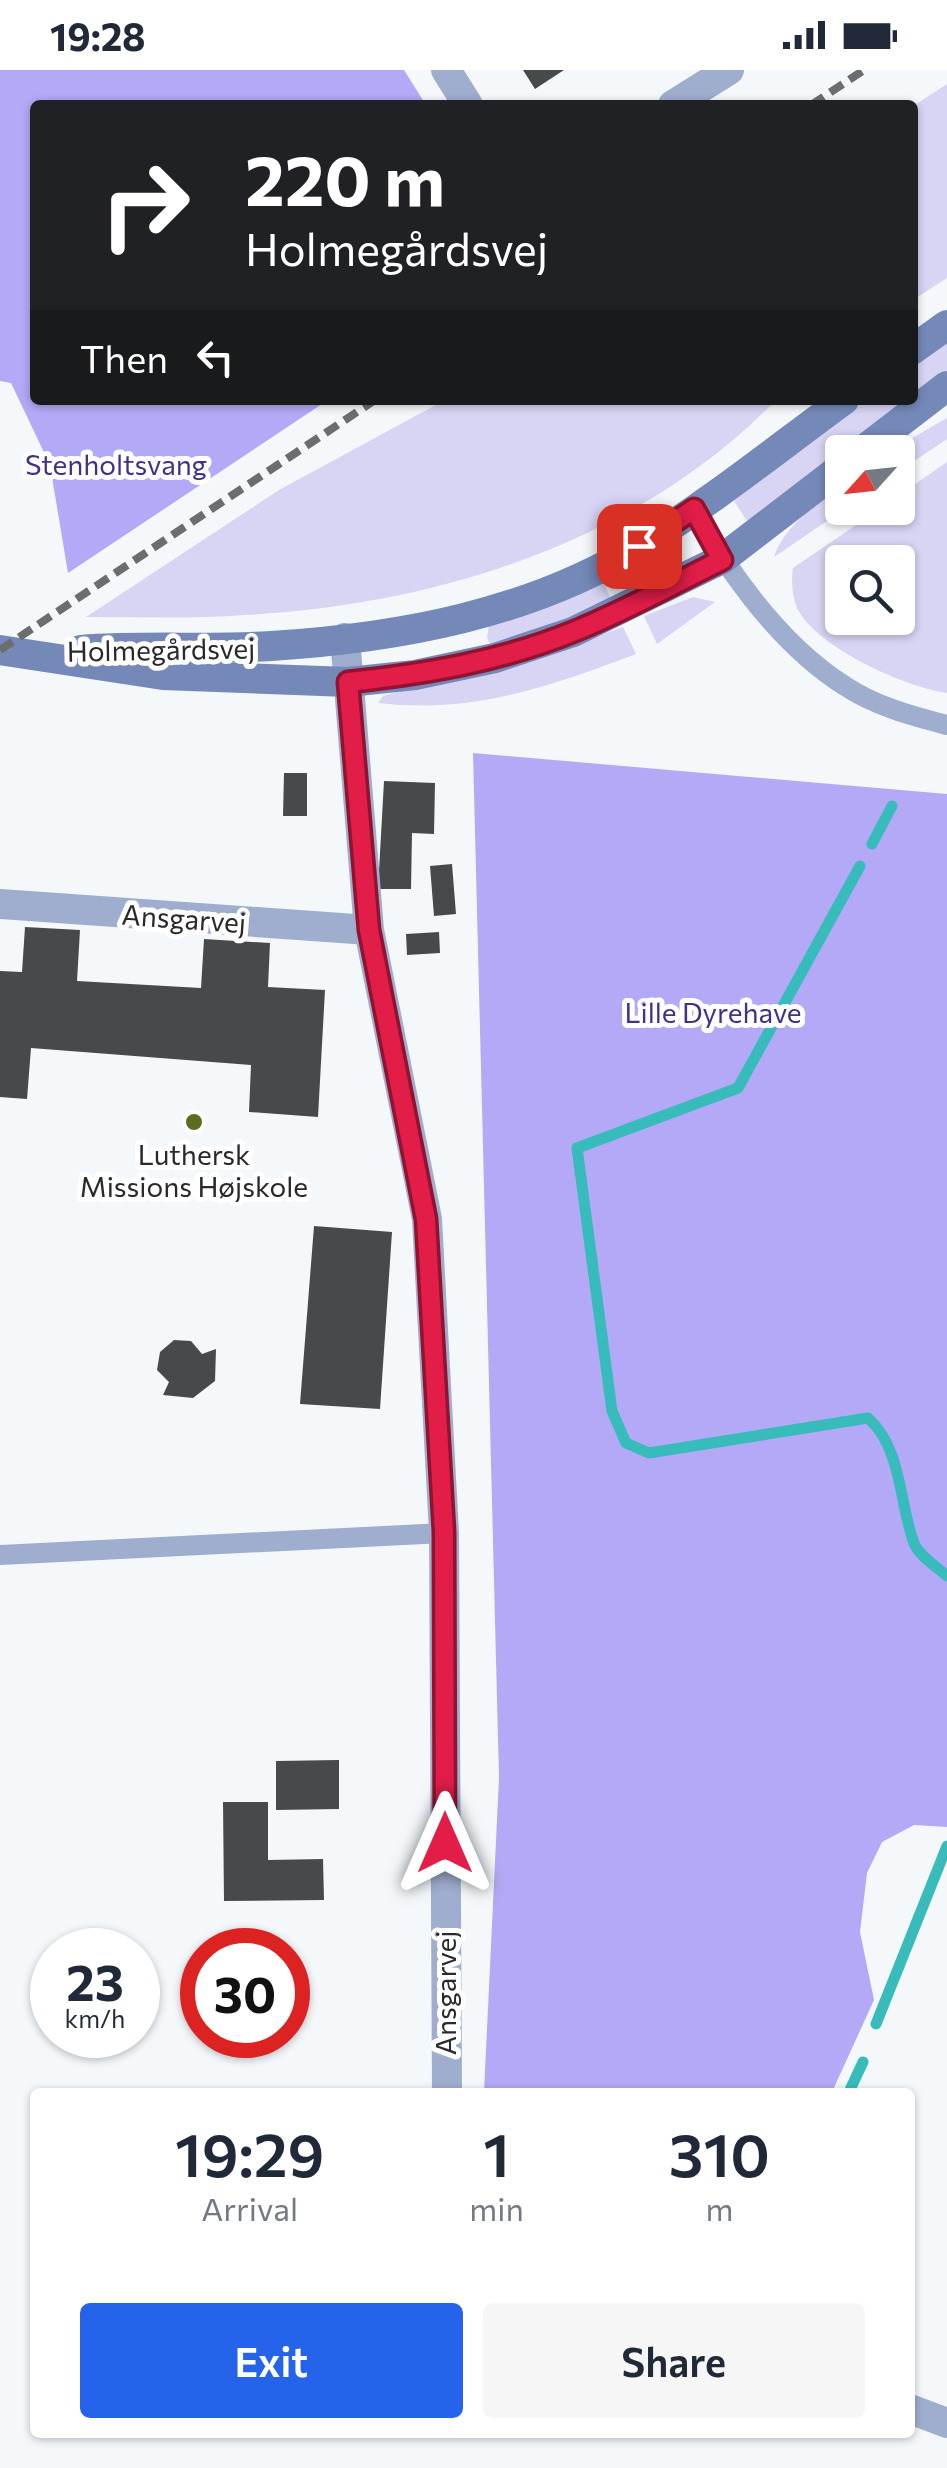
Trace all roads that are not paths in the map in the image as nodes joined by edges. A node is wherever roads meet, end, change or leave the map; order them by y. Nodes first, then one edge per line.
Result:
1 (446, 70) edge
2 (729, 70) edge
3 (465, 100) edge
4 (681, 100) edge
5 (947, 326) edge
6 (918, 346) edge
7 (947, 386) edge
8 (837, 405) edge
9 (883, 435) edge
10 (825, 480) edge
11 (694, 509) junction
12 (722, 560) junction
13 (345, 638) junction
14 (0, 650) edge
15 (36, 653) junction
16 (348, 682) junction
17 (947, 725) edge
18 (0, 904) edge
19 (369, 930) junction
20 (444, 1532) junction
21 (0, 1554) edge
22 (447, 2088) edge
23 (915, 2411) edge
24 (947, 2423) edge

1 - 3 street
2 - 4 street
5 - 6 street
7 - 9 street
8 - 11 street, Holmegårdsvej
10 - 12 street, Holmegårdsvej
11 - 12 lane
11 - 13 street, Holmegårdsvej
12 - 16 street, Holmegårdsvej
12 - 17 lane
13 - 15 street, Holmegårdsvej
13 - 16 street, Ansgarvej
14 - 15 street
15 - 16 street, Holmegårdsvej
16 - 19 street, Ansgarvej
18 - 19 street, Ansgarvej
19 - 20 street, Ansgarvej
20 - 21 lane
20 - 22 street, Ansgarvej
23 - 24 street

